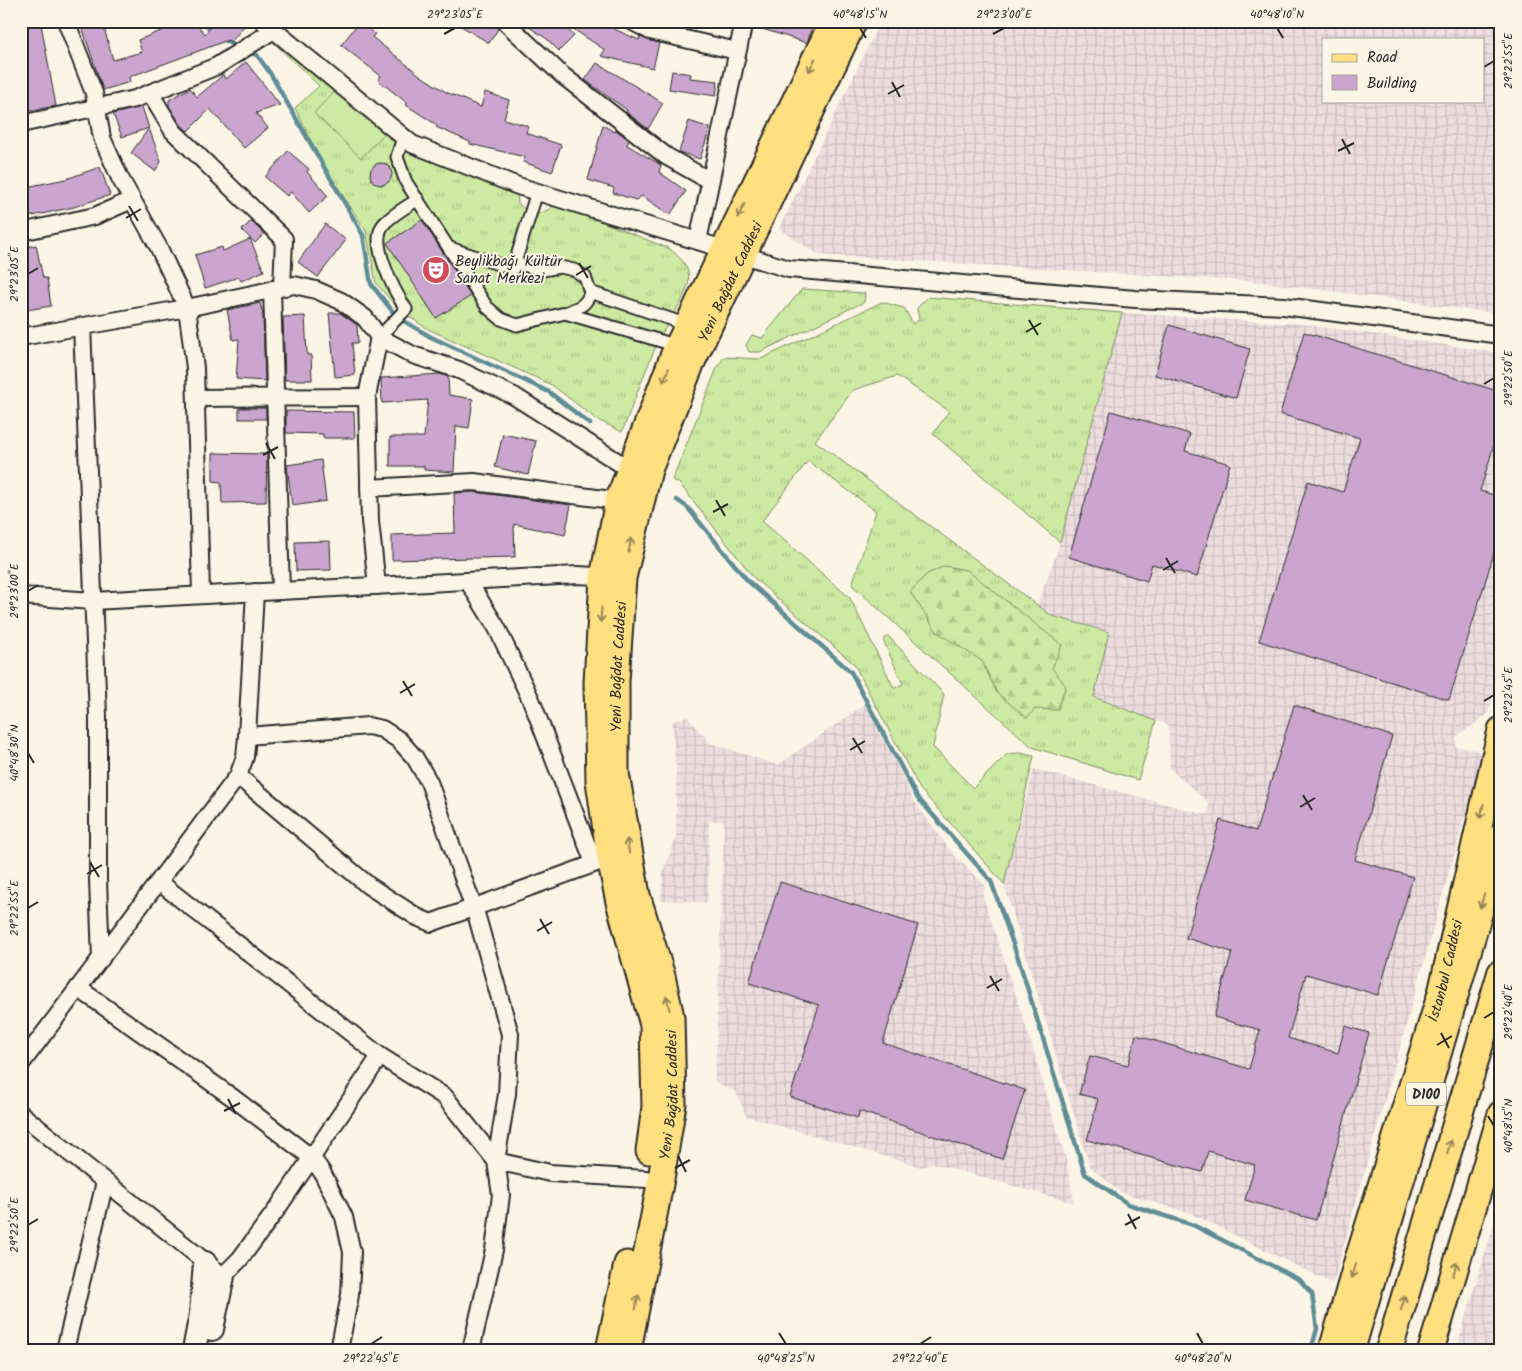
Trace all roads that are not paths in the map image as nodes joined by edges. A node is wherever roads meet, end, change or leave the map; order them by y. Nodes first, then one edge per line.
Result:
1 (66, 21) edge
2 (504, 21) edge
3 (631, 21) edge
4 (744, 21) edge
5 (833, 21) edge
6 (854, 21) edge
7 (267, 26) edge
8 (658, 27) edge
9 (737, 51) junction
10 (150, 93) junction
11 (97, 107) junction
12 (21, 124) edge
13 (403, 137) junction
14 (710, 181) junction
15 (537, 192) junction
16 (418, 199) junction
17 (132, 200) junction
18 (21, 232) edge
19 (698, 241) junction
20 (450, 248) junction
21 (734, 252) junction
22 (514, 263) junction
23 (277, 288) junction
24 (590, 292) junction
25 (187, 308) junction
26 (565, 313) junction
27 (82, 326) junction
28 (1501, 335) edge
29 (683, 336) junction
30 (21, 337) edge
31 (379, 337) junction
32 (367, 397) junction
33 (196, 398) junction
34 (274, 398) junction
35 (629, 469) junction
36 (370, 488) junction
37 (629, 503) junction
38 (613, 577) junction
39 (468, 581) junction
40 (377, 586) junction
41 (281, 591) junction
42 (255, 592) junction
43 (201, 594) junction
44 (21, 596) edge
45 (93, 601) junction
46 (1501, 730) edge
47 (247, 736) junction
48 (238, 776) junction
49 (1501, 837) edge
50 (602, 860) junction
51 (158, 882) junction
52 (474, 908) junction
53 (101, 959) junction
54 (1501, 973) edge
55 (78, 988) junction
56 (380, 1056) junction
57 (21, 1064) edge
58 (1409, 1097) junction
59 (21, 1114) edge
60 (1501, 1114) edge
61 (312, 1158) junction
62 (496, 1161) junction
63 (646, 1179) junction
64 (104, 1182) junction
65 (205, 1263) junction
66 (223, 1276) junction
67 (1365, 1302) junction
68 (65, 1350) edge
69 (194, 1350) edge
70 (208, 1350) edge
71 (339, 1350) edge
72 (471, 1350) edge
73 (609, 1350) edge
74 (628, 1350) edge
75 (1332, 1350) edge
76 (1351, 1350) edge
77 (1390, 1350) edge
78 (1431, 1350) edge

1 - 11 street
2 - 14 street
3 - 8 street
4 - 9 street
5 -> 21 main road, Yeni Bağdat Caddesi
6 - 21 main road, Yeni Bağdat Caddesi
7 - 10 street
7 - 13 street
8 - 9 street
9 - 14 street
10 - 11 street
10 - 23 street
11 - 12 street
11 - 17 street
13 - 15 street
13 - 16 street
14 - 19 street
15 - 19 street
15 - 22 street
16 - 20 street
16 - 31 street
17 - 18 street
17 - 25 street
19 - 21 street
20 - 22 street
20 - 26 street
21 - 28 street
21 - 29 main road, Yeni Bağdat Caddesi
21 - 37 main road, Yeni Bağdat Caddesi
22 - 24 street
23 - 25 street
23 - 31 street
23 - 34 street
24 - 26 street
24 - 29 street
25 - 27 street
25 - 33 street
26 - 29 street
27 - 30 street
27 - 45 street
29 -> 35 main road, Yeni Bağdat Caddesi
31 - 32 street
31 - 35 street
32 - 34 street
32 - 36 street
33 - 34 street
33 - 43 street
34 - 41 street
35 - 37 main road, Yeni Bağdat Caddesi
36 - 37 street
36 - 40 street
37 - 38 main road, Yeni Bağdat Caddesi
38 - 39 street
38 -> 50 main road, Yeni Bağdat Caddesi
74 -> 38 main road, Yeni Bağdat Caddesi
39 - 40 street
39 - 50 street
40 - 41 street
41 - 42 street
42 - 43 street
42 - 47 street
43 - 45 street
44 - 45 street
45 - 53 street
46 -> 58 main road, İstanbul Caddesi
47 - 48 street
47 - 52 street
48 - 51 street
48 - 52 street
49 -> 67 highway, D100 / D100
50 - 52 street
50 - 63 main road, Yeni Bağdat Caddesi
51 - 53 street
51 - 56 street
52 - 62 street
53 - 55 street
77 -> 54 highway, D100 / D100
55 - 57 street
55 - 61 street
56 - 61 street
56 - 62 street
58 - 67 highway
58 -> 75 main road, İstanbul Caddesi
59 - 64 street
78 -> 60 main road
61 - 66 street
61 - 71 street
62 - 63 street
62 - 72 street
63 - 73 main road, Yeni Bağdat Caddesi
64 - 65 street
64 - 68 street
65 - 66 street
65 - 69 main road
66 - 70 main road
67 - 76 highway, D100 / D100

